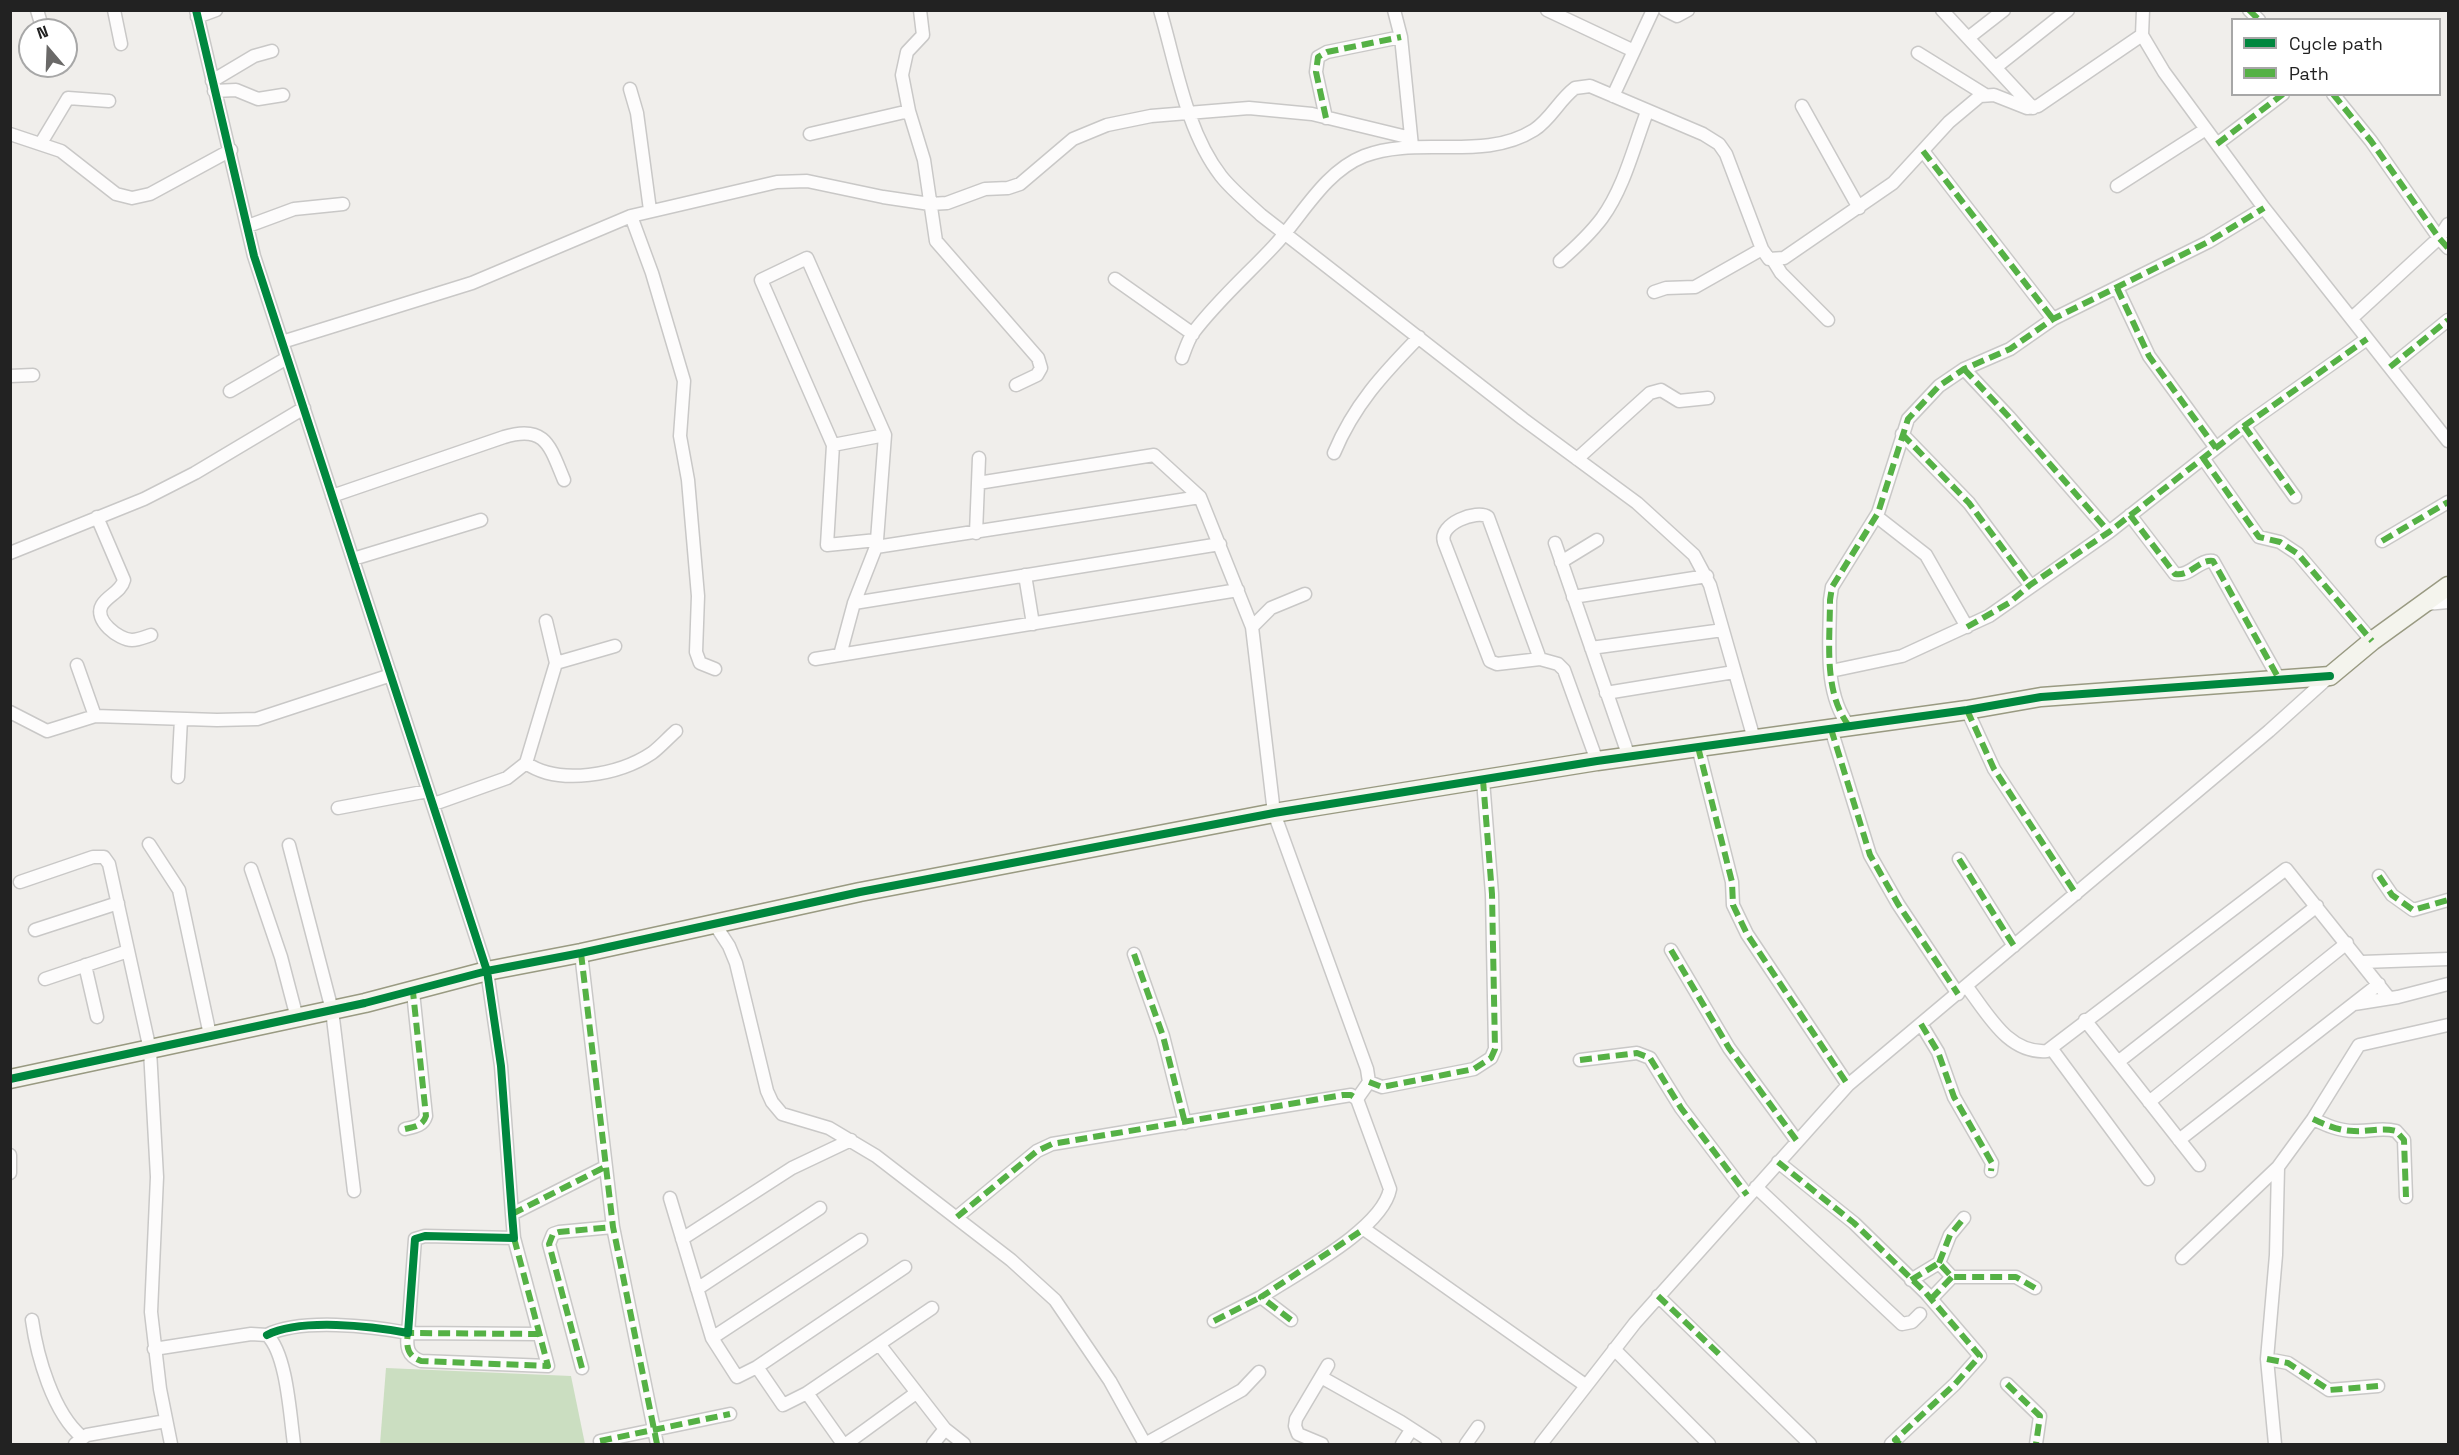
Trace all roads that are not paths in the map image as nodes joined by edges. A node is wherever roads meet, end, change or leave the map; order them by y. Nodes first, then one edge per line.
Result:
1 (114, 10) edge
2 (216, 10) edge
3 (920, 10) edge
4 (1160, 10) edge
5 (1394, 10) edge
6 (1547, 10) edge
7 (1653, 10) edge
8 (1665, 10) edge
9 (1688, 10) edge
10 (1942, 10) edge
11 (2004, 10) edge
12 (2068, 10) edge
13 (2143, 10) edge
14 (196, 14) edge
15 (2142, 35) junction
16 (1401, 37) junction
17 (1968, 38) junction
18 (121, 44) dead end
19 (272, 51) dead end
20 (1634, 51) junction
21 (1918, 53) dead end
22 (1996, 67) junction
23 (214, 86) junction
24 (630, 88) dead end
25 (1984, 94) junction
26 (283, 95) dead end
27 (1613, 96) junction
28 (2280, 96) edge
29 (2335, 96) edge
30 (109, 101) dead end
31 (1802, 106) dead end
32 (2033, 108) junction
33 (909, 111) junction
34 (1647, 112) junction
35 (1190, 113) junction
36 (1326, 118) junction
37 (2206, 129) junction
38 (10, 134) edge
39 (810, 134) dead end
40 (1412, 142) junction
41 (41, 143) junction
42 (2217, 144) junction
43 (231, 150) junction
44 (1923, 151) junction
45 (2117, 186) dead end
46 (343, 204) dead end
47 (930, 204) junction
48 (1859, 208) junction
49 (2264, 208) junction
50 (650, 210) junction
51 (631, 216) junction
52 (2448, 224) edge
53 (248, 226) junction
54 (1286, 233) junction
55 (2439, 238) junction
56 (2448, 248) edge
57 (1762, 249) junction
58 (1773, 260) junction
59 (1560, 261) dead end
60 (1115, 279) dead end
61 (2117, 288) junction
62 (1654, 292) dead end
63 (2352, 318) junction
64 (2054, 319) junction
65 (1828, 320) dead end
66 (2448, 320) edge
67 (1192, 334) junction
68 (1419, 337) junction
69 (2367, 339) junction
70 (282, 342) junction
71 (287, 358) junction
72 (1182, 358) dead end
73 (2390, 367) junction
74 (1964, 369) junction
75 (33, 375) dead end
76 (10, 376) edge
77 (1016, 384) dead end
78 (230, 391) dead end
79 (1708, 398) dead end
80 (304, 408) junction
81 (2244, 426) junction
82 (1902, 434) junction
83 (885, 435) junction
84 (2448, 441) edge
85 (833, 445) junction
86 (2216, 448) junction
87 (1334, 453) dead end
88 (979, 458) dead end
89 (2204, 458) junction
90 (1577, 459) junction
91 (564, 480) dead end
92 (978, 483) junction
93 (332, 495) junction
94 (1200, 496) junction
95 (2295, 497) dead end
96 (2448, 502) edge
97 (2130, 515) junction
98 (1876, 516) junction
99 (97, 517) junction
100 (481, 520) dead end
101 (2109, 532) junction
102 (976, 533) junction
103 (1597, 540) dead end
104 (2382, 541) dead end
105 (877, 543) junction
106 (1555, 543) dead end
107 (1220, 544) junction
108 (10, 553) edge
109 (353, 560) junction
110 (1561, 562) junction
111 (1025, 575) junction
112 (1707, 576) junction
113 (2030, 585) junction
114 (2448, 586) edge
115 (1238, 590) junction
116 (1305, 594) dead end
117 (1573, 597) junction
118 (2448, 602) edge
119 (854, 603) junction
120 (2426, 604) junction
121 (546, 621) dead end
122 (1033, 624) junction
123 (1252, 627) junction
124 (1967, 627) junction
125 (1723, 630) junction
126 (151, 635) dead end
127 (2372, 641) junction
128 (615, 646) dead end
129 (1591, 648) junction
130 (840, 656) junction
131 (815, 659) dead end
132 (1540, 659) junction
133 (556, 663) junction
134 (77, 665) dead end
135 (715, 669) dead end
136 (1831, 671) junction
137 (1734, 672) junction
138 (391, 675) junction
139 (2330, 676) junction
140 (2279, 679) junction
141 (1606, 693) junction
142 (1967, 710) junction
143 (10, 712) edge
144 (95, 716) junction
145 (181, 719) junction
146 (1840, 727) junction
147 (676, 731) dead end
148 (1754, 739) junction
149 (1698, 747) junction
150 (1629, 757) junction
151 (1597, 761) junction
152 (526, 763) junction
153 (178, 777) dead end
154 (1483, 780) junction
155 (428, 791) junction
156 (434, 804) junction
157 (338, 808) dead end
158 (1274, 813) junction
159 (148, 843) dead end
160 (289, 845) dead end
161 (1959, 859) dead end
162 (251, 869) dead end
163 (2379, 876) dead end
164 (20, 882) dead end
165 (2076, 894) junction
166 (2448, 900) edge
167 (118, 903) junction
168 (2317, 906) junction
169 (714, 923) junction
170 (35, 930) dead end
171 (2347, 943) junction
172 (2014, 946) junction
173 (1671, 950) dead end
174 (128, 951) junction
175 (581, 953) junction
176 (1134, 954) dead end
177 (2448, 959) edge
178 (2362, 962) junction
179 (85, 965) junction
180 (486, 971) junction
181 (45, 979) dead end
182 (2379, 984) junction
183 (2448, 984) edge
184 (1963, 990) junction
185 (413, 992) junction
186 (2389, 998) junction
187 (2354, 1004) junction
188 (332, 1010) junction
189 (97, 1017) dead end
190 (297, 1018) junction
191 (2085, 1020) junction
192 (1922, 1024) junction
193 (2448, 1025) edge
194 (210, 1035) junction
195 (2051, 1048) junction
196 (150, 1050) junction
197 (1580, 1060) dead end
198 (2118, 1062) junction
199 (10, 1079) edge
200 (1369, 1082) junction
201 (1848, 1085) junction
202 (1357, 1100) junction
203 (2149, 1102) junction
204 (2313, 1119) junction
205 (1185, 1124) junction
206 (405, 1129) dead end
207 (851, 1140) junction
208 (2179, 1140) junction
209 (1797, 1141) junction
210 (10, 1155) edge
211 (1778, 1162) junction
212 (2199, 1165) dead end
213 (605, 1167) junction
214 (2278, 1167) junction
215 (1991, 1171) dead end
216 (10, 1173) edge
217 (2148, 1179) dead end
218 (354, 1191) dead end
219 (1752, 1191) junction
220 (2406, 1197) dead end
221 (670, 1198) dead end
222 (820, 1208) dead end
223 (512, 1214) junction
224 (957, 1217) junction
225 (1964, 1218) dead end
226 (613, 1227) junction
227 (1364, 1229) junction
228 (514, 1238) junction
229 (682, 1239) junction
230 (861, 1240) dead end
231 (2182, 1258) dead end
232 (1939, 1263) junction
233 (905, 1267) dead end
234 (1952, 1277) junction
235 (1911, 1280) junction
236 (2035, 1288) dead end
237 (697, 1289) junction
238 (1658, 1296) junction
239 (1261, 1297) junction
240 (1931, 1299) junction
241 (932, 1308) dead end
242 (1920, 1314) dead end
243 (32, 1320) dead end
244 (1291, 1320) dead end
245 (1214, 1321) dead end
246 (408, 1333) junction
247 (539, 1334) junction
248 (267, 1335) junction
249 (712, 1338) junction
250 (879, 1344) junction
251 (154, 1349) junction
252 (1614, 1349) junction
253 (2267, 1359) junction
254 (1328, 1365) dead end
255 (757, 1366) junction
256 (582, 1368) dead end
257 (1259, 1372) dead end
258 (1321, 1377) junction
259 (2007, 1384) dead end
260 (1585, 1385) junction
261 (2378, 1386) dead end
262 (807, 1393) junction
263 (916, 1393) junction
264 (730, 1414) dead end
265 (166, 1421) junction
266 (1478, 1427) dead end
267 (945, 1429) junction
268 (1411, 1430) junction
269 (654, 1432) junction
270 (78, 1441) edge
271 (600, 1441) dead end
272 (1896, 1443) edge
273 (171, 1444) edge
274 (294, 1444) edge
275 (657, 1444) edge
276 (845, 1444) edge
277 (933, 1444) edge
278 (964, 1444) edge
279 (1145, 1444) edge
280 (1322, 1444) edge
281 (1402, 1444) edge
282 (1435, 1444) edge
283 (1466, 1444) edge
284 (1541, 1444) edge
285 (1709, 1444) edge
286 (1810, 1444) edge
287 (2036, 1444) edge
288 (2275, 1444) edge

1 - 18 street
2 - 14 street
3 - 33 street
4 - 35 street
5 - 16 street
6 - 20 street
7 - 20 street
8 - 9 street
10 - 17 street
11 - 17 street
12 - 22 street
13 - 15 street
14 - 23 street
15 - 32 street
15 - 37 street
16 - 36 street
16 - 40 street
17 - 22 street
19 - 23 street
20 - 27 street
21 - 25 street
22 - 32 street
23 - 26 street
23 - 43 street
24 - 50 street
25 - 32 street
25 - 44 street
27 - 34 street
27 - 40 street
28 - 42 street
29 - 55 street
30 - 41 street
31 - 48 street
33 - 39 street
33 - 47 street
34 - 57 street
34 - 59 street
35 - 36 street
35 - 47 street
35 - 54 street
36 - 40 street
37 - 42 street
37 - 45 street
38 - 41 street
40 - 54 street
41 - 43 street
42 - 49 street
43 - 53 street
44 - 48 street
44 - 64 street
46 - 53 street
47 - 50 street
47 - 77 street
48 - 58 street
49 - 61 street
49 - 63 street
50 - 51 street
51 - 70 street
51 - 135 street
52 - 55 street
53 - 70 street
54 - 67 street
54 - 68 street
55 - 56 street
55 - 63 street
57 - 58 street
57 - 62 street
58 - 65 street
60 - 67 street
61 - 64 street
61 - 86 street
63 - 69 street
64 - 74 street
66 - 73 street
67 - 72 street
68 - 87 street
68 - 90 street
69 - 73 street
69 - 81 street
70 - 71 street
71 - 78 street
71 - 80 street
73 - 84 street
74 - 82 street
74 - 101 street
75 - 76 street
79 - 90 street
80 - 93 street
80 - 99 street
81 - 86 street
81 - 95 street
82 - 98 street
82 - 113 street
83 - 85 street
83 - 85 street
83 - 105 street
85 - 105 street
86 - 89 street
88 - 92 street
89 - 97 street
89 - 127 street
90 - 112 street
91 - 93 street
92 - 94 street
92 - 102 street
93 - 109 street
94 - 102 street
94 - 107 street
96 - 104 street
97 - 101 street
97 - 140 street
98 - 124 street
98 - 136 street
99 - 108 street
99 - 126 street
100 - 109 street
101 - 113 street
102 - 105 street
103 - 110 street
105 - 119 street
106 - 110 street
107 - 111 street
107 - 115 street
109 - 138 street
110 - 117 street
111 - 119 street
111 - 122 street
112 - 117 street
112 - 125 street
113 - 124 street
114 - 120 street
115 - 122 street
115 - 123 street
116 - 123 street
117 - 129 street
118 - 120 street
119 - 130 street
120 - 127 street
121 - 133 street
122 - 130 street
123 - 158 street
124 - 136 street
125 - 129 street
125 - 137 street
127 - 139 street
128 - 133 street
129 - 141 street
130 - 131 street
132 - 132 street
132 - 151 street
133 - 152 street
134 - 144 street
136 - 146 street
137 - 141 street
137 - 148 street
138 - 145 street
138 - 155 street
139 - 140 street
139 - 165 street
140 - 142 street
141 - 150 street
142 - 146 street
142 - 165 street
143 - 144 street
144 - 145 street
145 - 153 street
146 - 148 street
146 - 184 street
147 - 152 street
148 - 149 street
149 - 150 street
149 - 201 street
150 - 151 street
151 - 154 street
152 - 156 street
154 - 158 street
154 - 200 street
155 - 156 street
155 - 157 street
156 - 180 street
158 - 169 street
158 - 200 street
159 - 194 street
160 - 188 street
161 - 172 street
162 - 190 street
163 - 166 street
164 - 167 street
165 - 172 street
167 - 170 street
167 - 174 street
168 - 171 street
168 - 191 street
168 - 198 street
169 - 175 street
169 - 207 street
171 - 178 street
171 - 203 street
172 - 184 street
173 - 209 street
174 - 179 street
174 - 196 street
175 - 180 street
175 - 213 street
176 - 205 street
177 - 178 street
178 - 182 street
179 - 181 street
179 - 189 street
180 - 185 street
180 - 223 street
182 - 186 street
182 - 187 street
183 - 186 street
184 - 192 street
184 - 195 street
185 - 188 street
185 - 206 street
186 - 187 street
187 - 208 street
188 - 190 street
188 - 218 street
190 - 194 street
191 - 195 street
191 - 198 street
192 - 201 street
192 - 215 street
193 - 204 street
194 - 196 street
195 - 217 street
196 - 199 street
196 - 251 street
197 - 219 street
198 - 203 street
200 - 202 street
201 - 209 street
202 - 205 street
202 - 227 street
203 - 208 street
204 - 214 street
204 - 220 street
205 - 224 street
207 - 224 street
207 - 229 street
208 - 212 street
209 - 211 street
210 - 216 street
211 - 219 street
211 - 235 street
213 - 223 street
213 - 226 street
214 - 231 street
214 - 253 street
219 - 238 street
219 - 242 street
221 - 229 street
222 - 237 street
223 - 228 street
224 - 279 street
225 - 232 street
226 - 256 street
226 - 269 street
227 - 239 street
227 - 260 street
228 - 246 street
228 - 247 street
229 - 237 street
230 - 249 street
232 - 234 street
232 - 235 street
233 - 255 street
234 - 236 street
234 - 240 street
235 - 240 street
237 - 249 street
238 - 252 street
238 - 286 street
239 - 244 street
239 - 245 street
240 - 272 street
241 - 250 street
243 - 270 street
246 - 247 street
246 - 247 street
246 - 248 street
248 - 251 street
248 - 274 street
249 - 255 street
250 - 262 street
250 - 263 street
251 - 265 street
252 - 260 street
252 - 285 street
253 - 261 street
253 - 288 street
254 - 258 street
255 - 262 street
257 - 279 street
258 - 268 street
258 - 280 street
259 - 287 street
260 - 284 street
262 - 276 street
263 - 267 street
263 - 276 street
264 - 269 street
265 - 270 street
265 - 273 street
266 - 283 street
267 - 277 street
267 - 278 street
268 - 281 street
268 - 282 street
269 - 271 street
269 - 275 street

